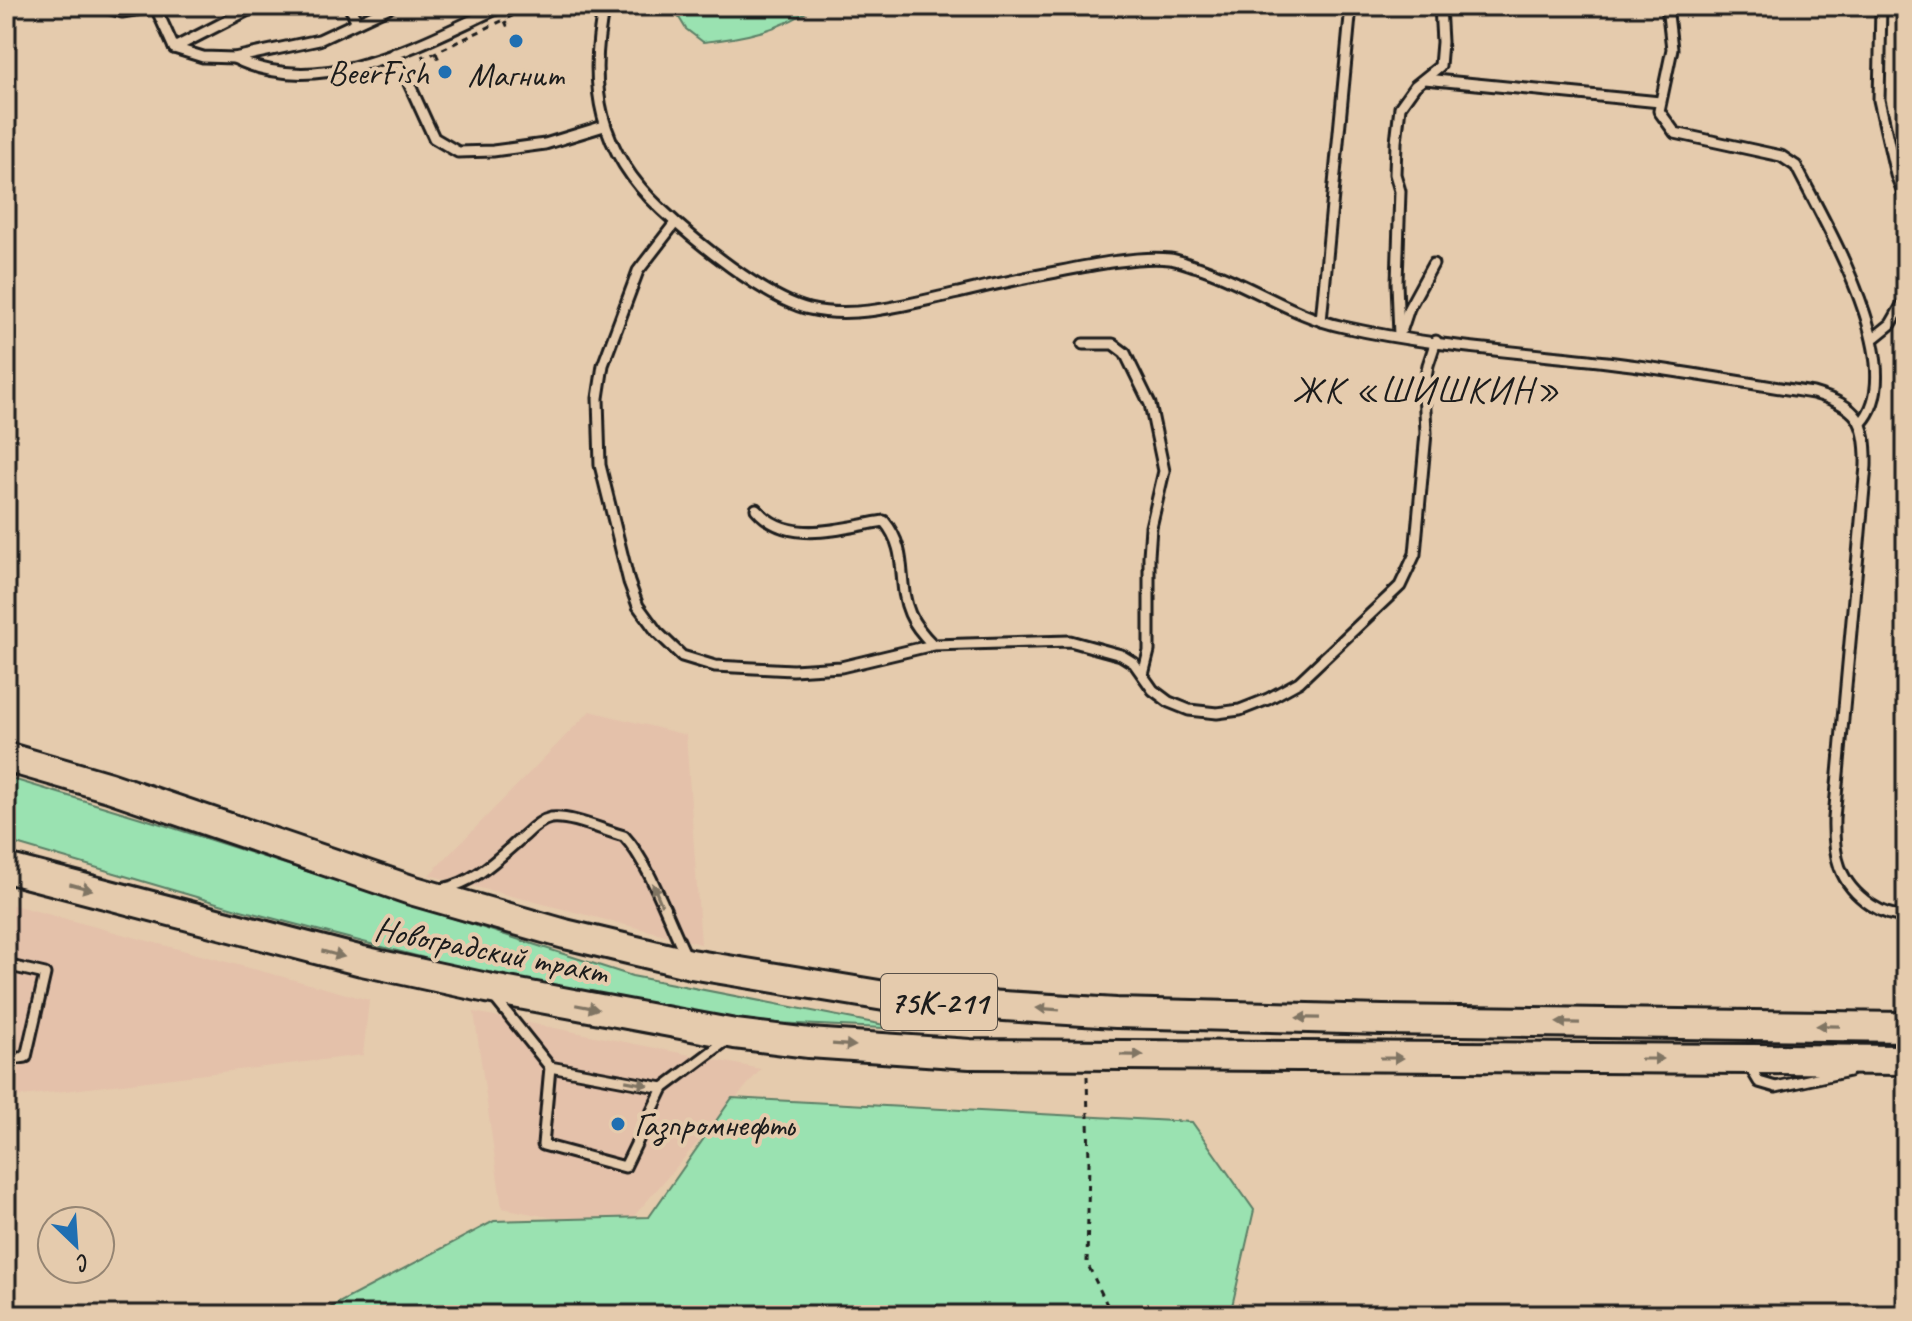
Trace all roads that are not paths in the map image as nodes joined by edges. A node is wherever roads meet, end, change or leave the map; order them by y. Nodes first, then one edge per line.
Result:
1 (100, 6) edge
2 (256, 6) edge
3 (349, 6) edge
4 (392, 6) edge
5 (503, 6) edge
6 (604, 6) edge
7 (1351, 6) edge
8 (1440, 6) edge
9 (1667, 6) edge
10 (1881, 6) edge
11 (158, 7) edge
12 (357, 22) junction
13 (174, 48) junction
14 (395, 53) junction
15 (234, 58) junction
16 (1425, 79) junction
17 (1660, 102) junction
18 (604, 126) junction
19 (1906, 199) edge
20 (675, 223) junction
21 (1433, 264) dead end
22 (1906, 298) edge
23 (1321, 321) junction
24 (1399, 336) junction
25 (1875, 337) junction
26 (1436, 341) junction
27 (1083, 344) dead end
28 (1861, 423) junction
29 (756, 509) dead end
30 (933, 645) junction
31 (1143, 675) junction
32 (6, 757) edge
33 (6, 868) edge
34 (411, 890) junction
35 (1906, 916) edge
36 (691, 964) junction
37 (6, 965) edge
38 (487, 988) junction
39 (1779, 1025) junction
40 (1906, 1027) edge
41 (735, 1034) junction
42 (6, 1060) edge
43 (1753, 1060) junction
44 (1905, 1060) edge
45 (550, 1067) junction
46 (663, 1088) junction

1 - 11 lane
2 - 13 lane
3 - 12 lane
4 - 12 lane
5 - 14 lane
6 - 18 lane
7 - 23 lane
8 - 16 lane
9 - 17 lane
10 - 19 lane
11 - 13 lane
12 - 15 lane
13 - 15 lane
14 - 15 lane
14 - 18 lane
16 - 17 lane
16 - 24 lane
17 - 25 lane
18 - 20 lane
20 - 23 lane
20 - 30 lane
21 - 24 lane
22 - 25 lane
23 - 24 lane
24 - 26 lane
25 - 28 lane
26 - 28 lane
26 - 31 lane
27 - 31 lane
28 - 35 lane
29 - 30 lane
30 - 31 lane
32 - 34 main road, 75К-211
33 -> 38 main road, Новоградский тракт
34 - 36 main road, 75К-211
36 -> 34 lane
39 -> 36 main road, 75К-211
37 - 42 lane
38 -> 41 main road, Новоградский тракт
38 - 45 lane
40 -> 39 main road, 75К-211
39 - 43 main road
41 -> 43 main road, Новоградский тракт / 75К-211
41 - 46 lane
43 - 44 main road, 75К-211
45 -> 46 lane
45 - 46 lane

